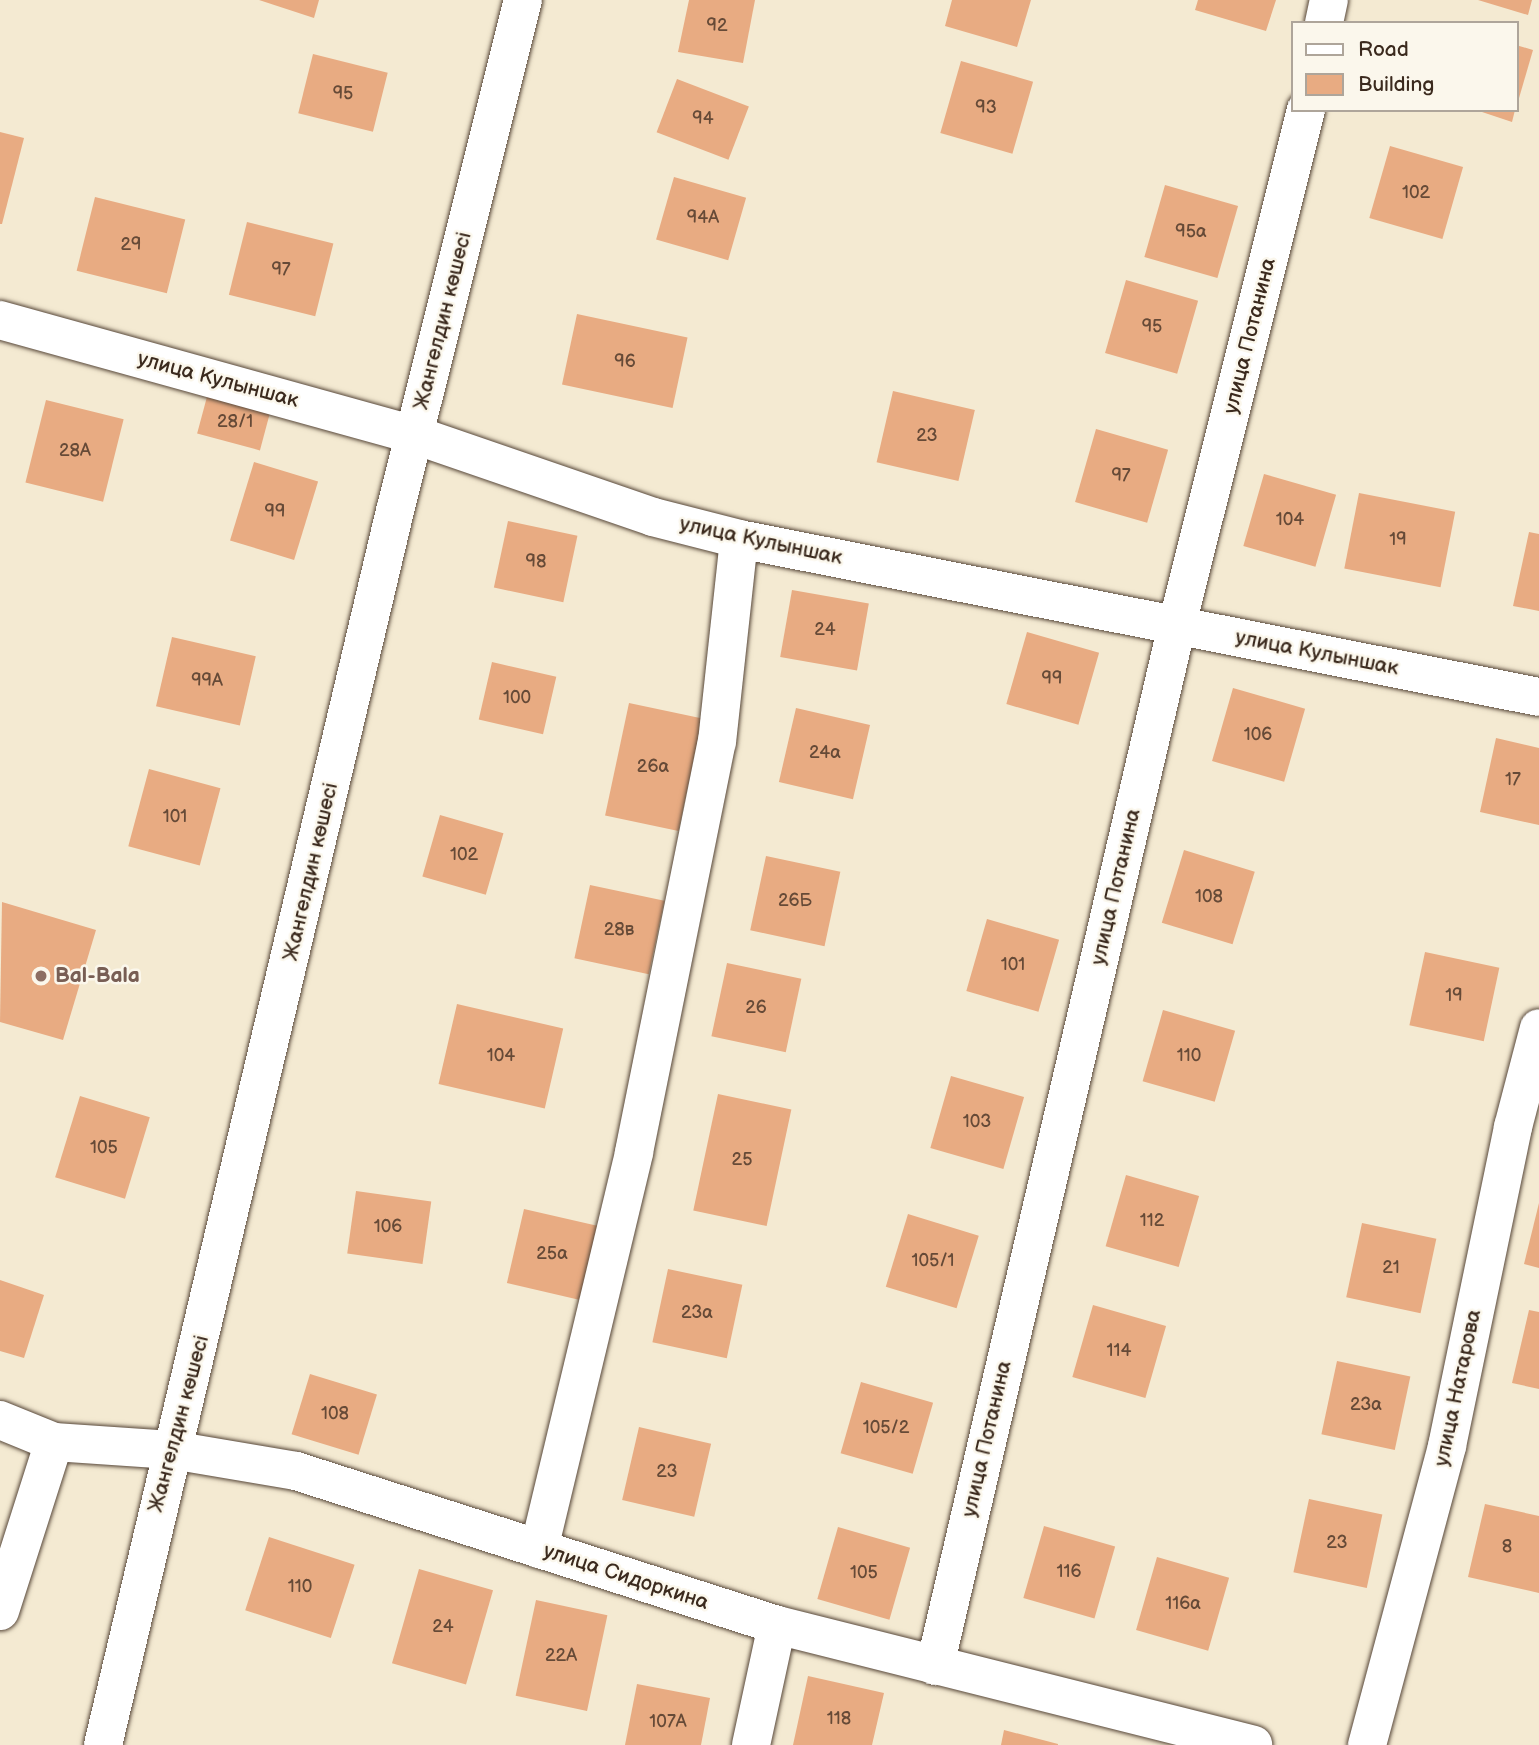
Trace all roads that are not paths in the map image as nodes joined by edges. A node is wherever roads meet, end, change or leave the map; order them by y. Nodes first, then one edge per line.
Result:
1 (523, 0) edge
2 (1329, 0) edge
3 (1324, 21) edge
4 (1305, 112) edge
5 (0, 320) edge
6 (415, 435) junction
7 (739, 538) junction
8 (1177, 625) junction
9 (1539, 697) edge
10 (1539, 1028) edge
11 (0, 1420) edge
12 (54, 1442) junction
13 (172, 1450) junction
14 (538, 1549) junction
15 (0, 1611) edge
16 (777, 1625) junction
17 (934, 1666) junction
18 (103, 1745) edge
19 (751, 1745) edge
20 (1253, 1745) edge
21 (1367, 1745) edge

1 - 6 street, Жангелдин көшесі
2 - 3 street
4 - 8 street, улица Потанина
5 - 6 street, улица Кулыншак
6 - 7 street, улица Кулыншак
6 - 13 street, Жангелдин көшесі
7 - 8 street, улица Кулыншак
7 - 14 street
8 - 9 street, улица Кулыншак
8 - 17 street, улица Потанина
10 - 21 street, улица Натарова
11 - 12 street, улица Сидоркина
12 - 13 street, улица Сидоркина
12 - 15 street
13 - 14 street, улица Сидоркина
13 - 18 street, Жангелдин көшесі
14 - 16 street, улица Сидоркина
16 - 17 street, улица Сидоркина
16 - 19 street
17 - 20 street, улица Сидоркина

